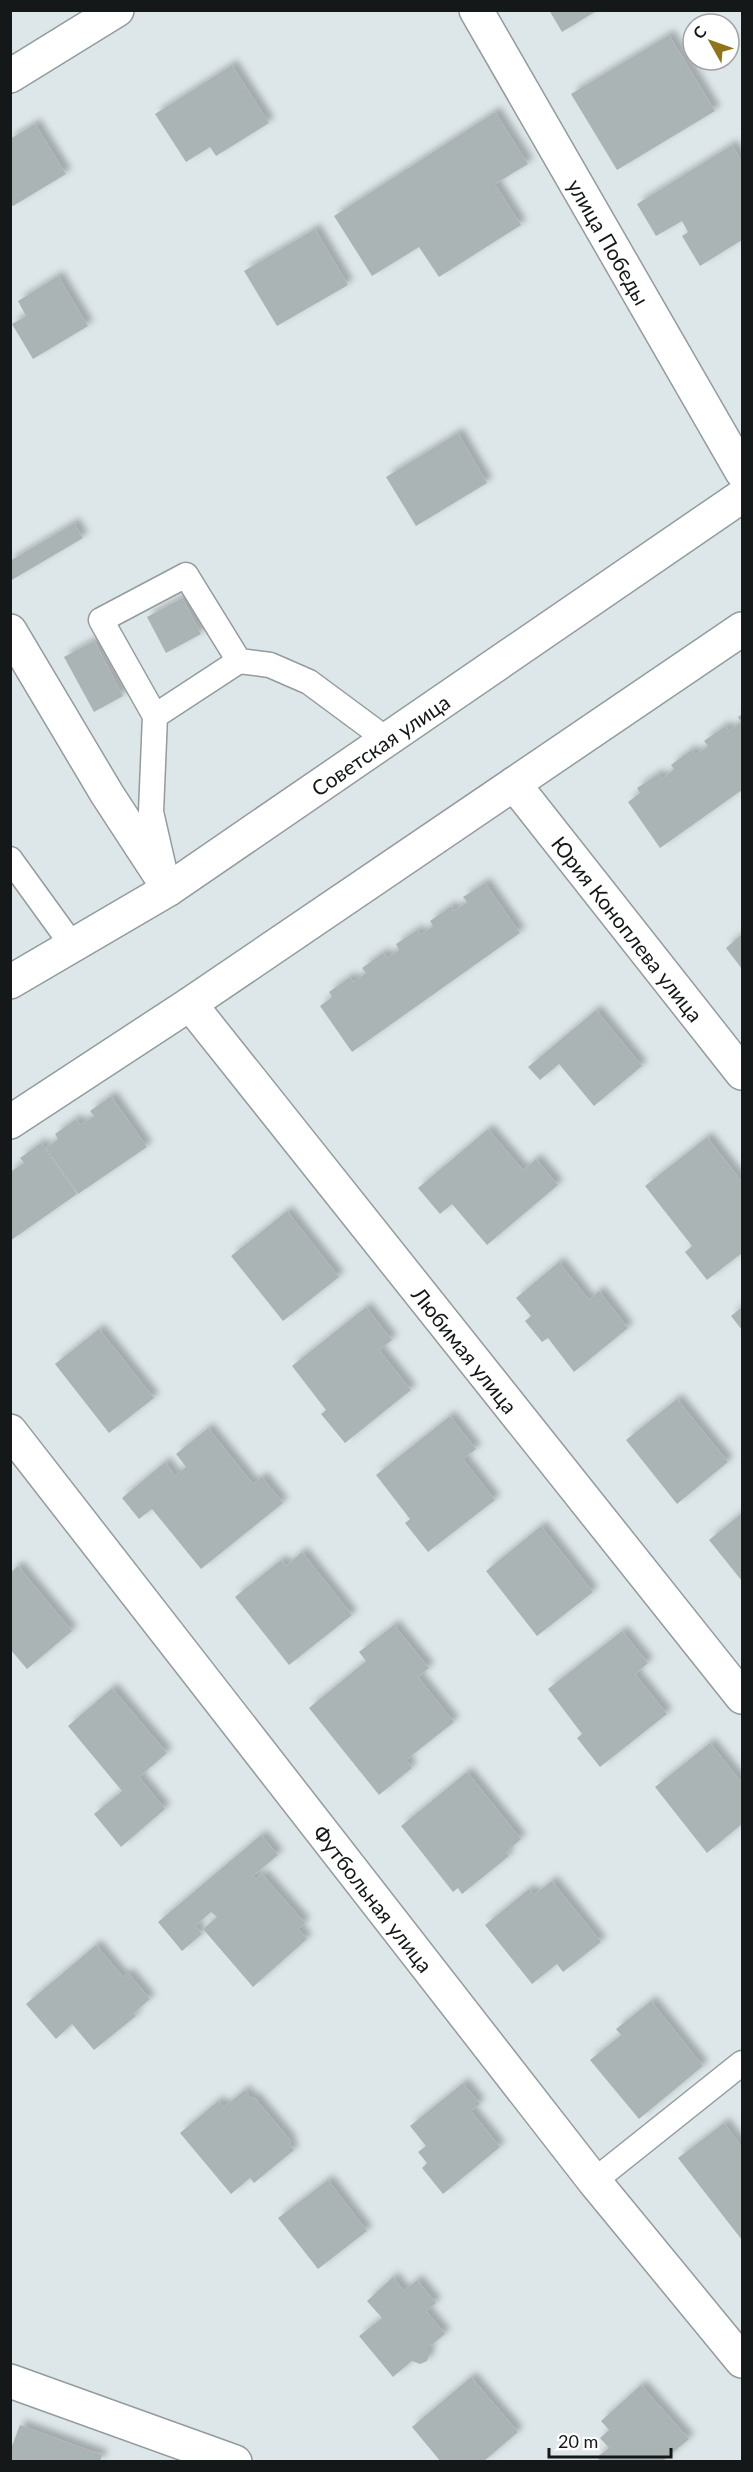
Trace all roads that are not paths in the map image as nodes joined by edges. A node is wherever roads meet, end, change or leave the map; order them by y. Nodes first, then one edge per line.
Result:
1 (117, 10) edge
2 (476, 10) edge
3 (10, 76) edge
4 (742, 472) edge
5 (742, 496) edge
6 (742, 629) edge
7 (10, 631) edge
8 (239, 661) junction
9 (155, 716) junction
10 (386, 739) junction
11 (514, 784) junction
12 (10, 859) edge
13 (169, 889) junction
14 (73, 946) junction
15 (10, 982) edge
16 (190, 1004) junction
17 (742, 1073) edge
18 (10, 1122) edge
19 (10, 1431) edge
20 (742, 1697) edge
21 (742, 2063) edge
22 (594, 2181) junction
23 (742, 2361) edge
24 (10, 2381) edge
25 (235, 2462) edge

1 - 3 street
2 - 4 street, улица Победы
5 - 10 street, Советская улица
6 - 11 street
7 - 13 street
8 - 9 lane
8 - 9 lane
8 - 10 lane
9 - 13 lane
10 - 13 street, Советская улица
11 - 16 street
11 - 17 street, Юрия Коноплева улица
12 - 14 lane
13 - 14 street, Советская улица
14 - 15 street, Советская улица
16 - 18 street
16 - 20 street, Любимая улица
19 - 22 street, Футбольная улица
21 - 22 lane
22 - 23 street, Футбольная улица
24 - 25 street

